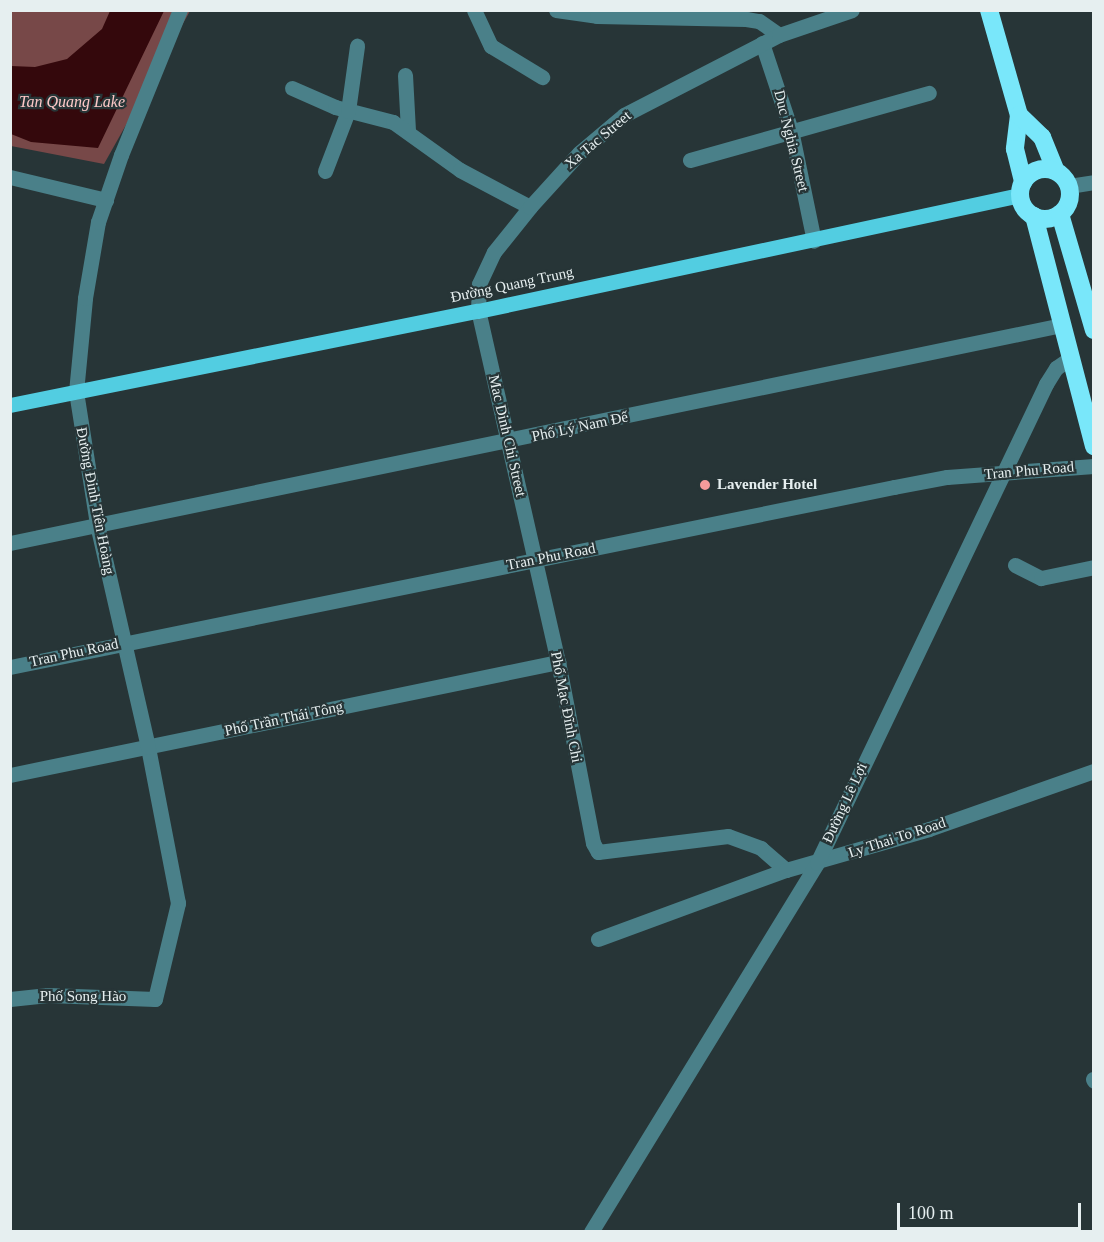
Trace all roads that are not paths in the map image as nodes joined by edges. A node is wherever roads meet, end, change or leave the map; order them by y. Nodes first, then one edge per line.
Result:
1 (180, 10) edge
2 (474, 10) edge
3 (556, 10) edge
4 (852, 10) edge
5 (989, 10) edge
6 (779, 35) junction
7 (762, 43) junction
8 (357, 46) dead end
9 (405, 75) dead end
10 (542, 77) dead end
11 (292, 88) dead end
12 (929, 93) dead end
13 (348, 111) junction
14 (1019, 115) junction
15 (791, 130) junction
16 (408, 131) junction
17 (690, 160) dead end
18 (1055, 170) junction
19 (325, 171) dead end
20 (10, 177) edge
21 (1094, 182) edge
22 (1069, 186) junction
23 (1022, 189) junction
24 (106, 200) junction
25 (530, 207) junction
26 (1060, 214) junction
27 (1034, 216) junction
28 (814, 241) junction
29 (478, 311) junction
30 (1093, 324) edge
31 (1062, 325) junction
32 (1069, 359) junction
33 (76, 392) junction
34 (10, 405) edge
35 (508, 442) junction
36 (1094, 446) edge
37 (1094, 465) edge
38 (1002, 473) junction
39 (97, 524) junction
40 (10, 543) edge
41 (535, 561) junction
42 (1015, 566) dead end
43 (1094, 567) edge
44 (124, 643) junction
45 (558, 662) junction
46 (10, 667) edge
47 (148, 747) junction
48 (1094, 771) edge
49 (10, 775) edge
50 (817, 863) junction
51 (786, 870) junction
52 (598, 939) dead end
53 (10, 999) edge
54 (155, 999) joint
55 (591, 1232) edge

1 - 24 street, Đường Đinh Tiên Hoàng
2 - 10 street
3 - 6 street
4 - 6 street, Xa Tac Street
5 - 14 highway
6 - 7 street, Xa Tac Street
7 - 15 street, Duc Nghia Street
7 - 25 street, Xa Tac Street
8 - 13 street
9 - 16 street
11 - 13 street
12 - 15 street
13 - 16 street
13 - 19 street
14 - 18 highway
14 - 23 highway
15 - 17 street
15 - 28 street, Duc Nghia Street
16 - 25 street
18 - 22 highway
18 - 23 highway
20 - 24 street
21 - 22 street
22 - 26 highway
23 - 27 highway
23 - 28 main road, Đường Quang Trung
24 - 33 street, Đường Đinh Tiên Hoàng
25 - 29 street, Xa Tac Street
26 - 27 highway
26 - 30 highway
27 - 31 highway
28 - 29 main road, Đường Quang Trung
29 - 33 main road, Đường Quang Trung
29 - 35 street, Mac Dinh Chi Street
31 - 32 highway
31 - 35 street, Phố Lý Nam Đế
32 - 36 highway
32 - 38 street, Đường Lê Lợi
33 - 34 main road, Đường Quang Trung
33 - 39 street, Đường Đinh Tiên Hoàng
35 - 39 street, Phố Lý Nam Đế
35 - 41 street, Mac Dinh Chi Street
37 - 38 street, Tran Phu Road
38 - 41 street, Tran Phu Road
38 - 50 street, Đường Lê Lợi
39 - 40 street, Phố Lý Nam Đế
39 - 44 street, Đường Đinh Tiên Hoàng
41 - 44 street, Tran Phu Road
41 - 45 street, Phố Mạc Đĩnh Chi
42 - 43 street
44 - 46 street, Tran Phu Road
44 - 47 street, Đường Đinh Tiên Hoàng
45 - 47 street, Phố Trần Thái Tông
45 - 51 street, Phố Mạc Đĩnh Chi
47 - 49 street, Phố Trần Thái Tông
47 - 54 street, Đường Đinh Tiên Hoàng
48 - 50 street, Ly Thai To Road
50 - 51 street, Ly Thai To Road
50 - 55 street, Đường Lê Lợi
51 - 52 street, Ly Thai To Road
53 - 54 street, Phố Song Hào

